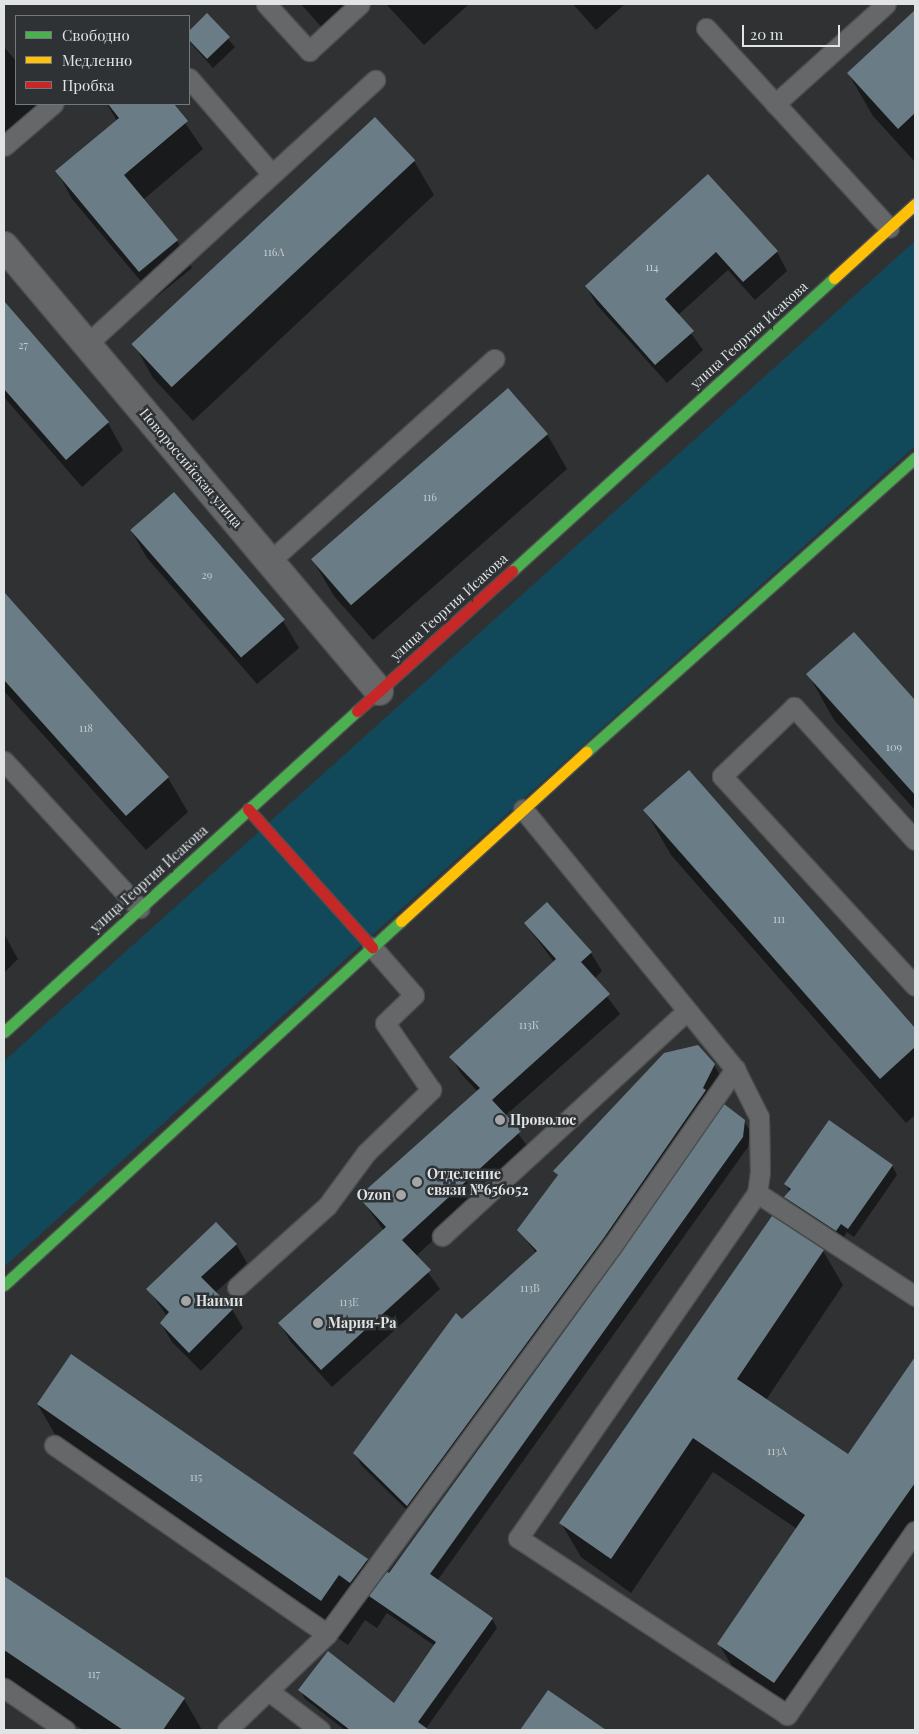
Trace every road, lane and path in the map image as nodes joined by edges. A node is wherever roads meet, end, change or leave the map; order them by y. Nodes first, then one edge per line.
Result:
1 (266, 4) edge
2 (360, 4) edge
3 (886, 4) edge
4 (706, 28) dead end
5 (190, 79) edge
6 (375, 80) dead end
7 (775, 104) junction
8 (52, 105) edge
9 (4, 146) edge
10 (272, 174) junction
11 (915, 204) edge
12 (889, 228) junction
13 (4, 246) edge
14 (87, 344) junction
15 (494, 359) dead end
16 (915, 458) edge
17 (270, 561) junction
18 (379, 691) junction
19 (4, 761) edge
20 (248, 809) junction
21 (523, 809) junction
22 (915, 840) edge
23 (139, 908) junction
24 (372, 947) junction
25 (915, 986) edge
26 (686, 1012) junction
27 (4, 1032) edge
28 (735, 1069) junction
29 (757, 1193) junction
30 (442, 1236) dead end
31 (4, 1285) edge
32 (236, 1287) dead end
33 (915, 1296) edge
34 (54, 1445) dead end
35 (915, 1531) edge
36 (327, 1634) junction
37 (4, 1688) edge
38 (270, 1692) junction
39 (65, 1730) edge
40 (227, 1730) edge
41 (320, 1730) edge

1 - 2 lane
3 - 7 lane
4 - 7 lane
5 - 10 lane
6 - 10 lane
7 - 12 lane
8 - 9 lane
10 - 14 lane
11 - 12 street, улица Георгия Исакова
12 - 18 street, улица Георгия Исакова
13 - 14 street, Новороссийская улица
14 - 17 street, Новороссийская улица
15 - 17 lane
16 - 21 street
17 - 18 street, Новороссийская улица
18 - 20 street, улица Георгия Исакова
19 - 23 lane
20 - 23 street, улица Георгия Исакова
20 - 24 street
21 - 24 street
21 - 26 lane
22 - 25 lane
23 - 27 street, улица Георгия Исакова
24 - 31 street
24 - 32 lane
26 - 28 lane
26 - 30 lane
28 - 29 lane
28 - 36 lane
29 - 33 lane
29 - 35 lane
34 - 36 lane
36 - 38 lane
37 - 39 lane
38 - 40 lane
38 - 41 lane

